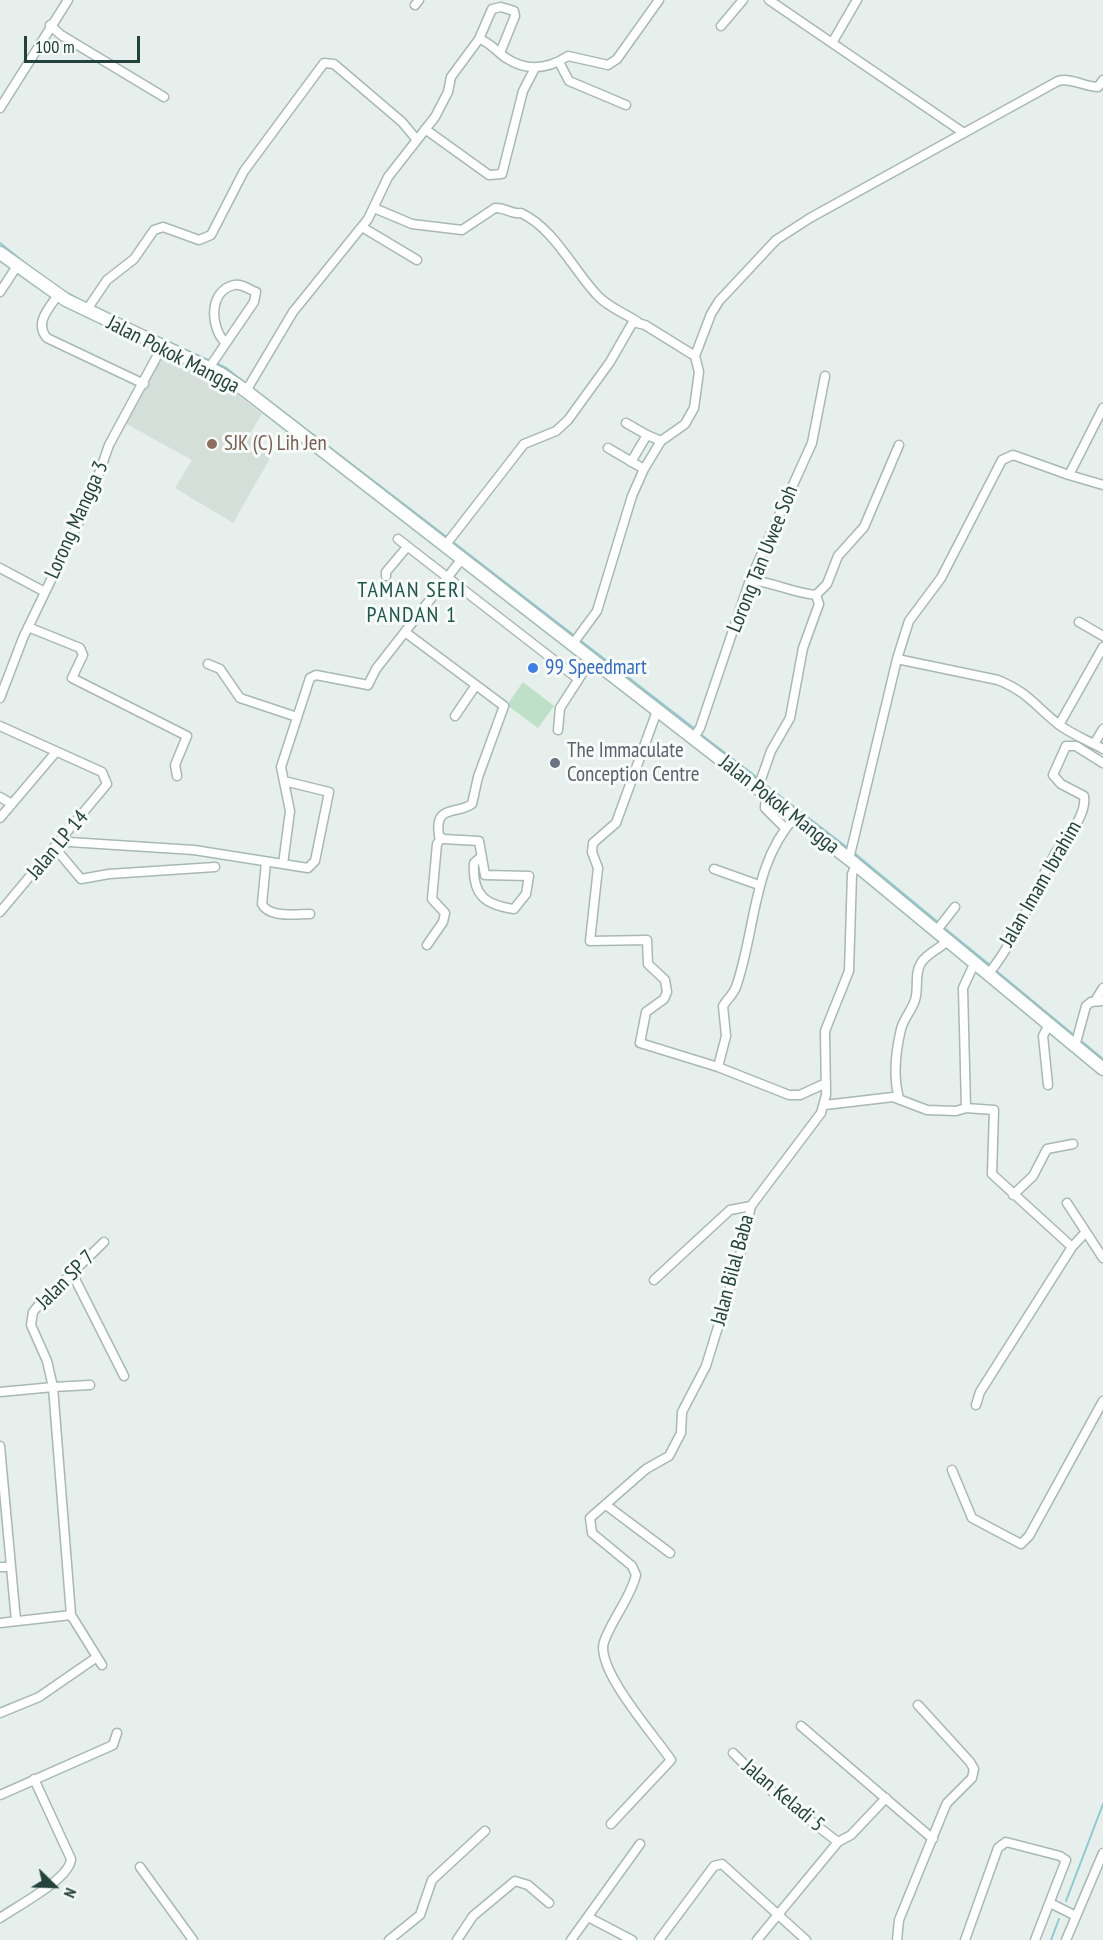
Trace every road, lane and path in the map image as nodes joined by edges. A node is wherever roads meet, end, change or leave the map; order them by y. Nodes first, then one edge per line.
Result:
1 (68, 0) edge
2 (659, 0) edge
3 (743, 0) edge
4 (769, 0) edge
5 (857, 0) edge
6 (50, 24) junction
7 (721, 26) dead end
8 (479, 39) junction
9 (832, 43) junction
10 (500, 52) junction
11 (559, 62) junction
12 (535, 68) junction
13 (1101, 86) edge
14 (164, 97) dead end
15 (626, 105) dead end
16 (0, 108) edge
17 (425, 129) junction
18 (964, 133) junction
19 (417, 140) junction
20 (374, 208) junction
21 (362, 227) junction
22 (0, 253) edge
23 (417, 260) dead end
24 (17, 266) junction
25 (0, 292) edge
26 (58, 295) junction
27 (87, 309) junction
28 (638, 322) junction
29 (226, 343) junction
30 (162, 346) junction
31 (695, 356) junction
32 (212, 364) junction
33 (825, 376) dead end
34 (144, 384) junction
35 (248, 387) junction
36 (1103, 408) edge
37 (626, 423) dead end
38 (647, 435) junction
39 (661, 441) junction
40 (899, 445) dead end
41 (608, 448) dead end
42 (631, 462) junction
43 (644, 469) junction
44 (1069, 475) junction
45 (1103, 485) edge
46 (398, 539) dead end
47 (448, 542) junction
48 (407, 547) junction
49 (461, 560) junction
50 (0, 568) edge
51 (386, 576) dead end
52 (447, 578) junction
53 (750, 580) junction
54 (45, 592) junction
55 (816, 595) junction
56 (1079, 622) dead end
57 (28, 627) junction
58 (405, 632) junction
59 (1103, 636) edge
60 (575, 640) junction
61 (1103, 646) edge
62 (897, 659) junction
63 (591, 660) junction
64 (208, 664) dead end
65 (577, 678) junction
66 (476, 686) junction
67 (0, 698) edge
68 (657, 711) junction
69 (455, 716) dead end
70 (297, 717) junction
71 (1059, 725) junction
72 (0, 726) edge
73 (1103, 729) edge
74 (558, 730) dead end
75 (696, 734) junction
76 (1094, 744) junction
77 (1103, 749) edge
78 (56, 752) junction
79 (1103, 763) edge
80 (177, 776) dead end
81 (284, 781) junction
82 (762, 787) junction
83 (0, 796) edge
84 (12, 804) junction
85 (795, 817) junction
86 (0, 818) edge
87 (785, 828) junction
88 (441, 838) junction
89 (63, 839) junction
90 (55, 848) junction
91 (481, 857) junction
92 (852, 859) junction
93 (266, 862) junction
94 (283, 864) junction
95 (215, 867) dead end
96 (714, 869) dead end
97 (759, 885) junction
98 (955, 907) dead end
99 (0, 912) edge
100 (310, 914) dead end
101 (940, 927) junction
102 (948, 940) junction
103 (427, 945) dead end
104 (975, 962) junction
105 (992, 969) junction
106 (1103, 988) edge
107 (1099, 1001) edge
108 (1049, 1024) junction
109 (1075, 1044) junction
110 (718, 1067) junction
111 (1103, 1069) edge
112 (826, 1083) junction
113 (1048, 1085) dead end
114 (899, 1098) junction
115 (825, 1105) junction
116 (966, 1108) junction
117 (1073, 1144) dead end
118 (1013, 1195) junction
119 (1067, 1203) dead end
120 (751, 1206) junction
121 (1085, 1233) junction
122 (104, 1242) dead end
123 (1072, 1247) junction
124 (1103, 1258) edge
125 (72, 1273) junction
126 (654, 1280) dead end
127 (124, 1376) dead end
128 (90, 1385) dead end
129 (54, 1387) junction
130 (0, 1392) edge
131 (1103, 1401) edge
132 (976, 1405) dead end
133 (1093, 1420) junction
134 (1103, 1424) edge
135 (0, 1446) edge
136 (0, 1451) edge
137 (952, 1470) dead end
138 (606, 1505) junction
139 (3, 1511) edge
140 (670, 1553) dead end
141 (11, 1567) junction
142 (0, 1568) edge
143 (70, 1615) junction
144 (16, 1621) junction
145 (0, 1623) edge
146 (918, 1705) dead end
147 (0, 1713) edge
148 (801, 1726) dead end
149 (117, 1733) dead end
150 (733, 1753) dead end
151 (34, 1779) junction
152 (0, 1795) edge
153 (886, 1798) junction
154 (611, 1824) dead end
155 (485, 1831) dead end
156 (933, 1839) junction
157 (838, 1842) junction
158 (640, 1844) dead end
159 (1103, 1853) edge
160 (140, 1867) dead end
161 (549, 1903) dead end
162 (1050, 1903) junction
163 (778, 1915) junction
164 (1076, 1916) junction
165 (588, 1917) junction
166 (0, 1918) edge
167 (193, 1940) edge
168 (389, 1940) edge
169 (457, 1940) edge
170 (571, 1940) edge
171 (632, 1940) edge
172 (659, 1940) edge
173 (757, 1940) edge
174 (806, 1940) edge
175 (897, 1940) edge
176 (965, 1940) edge
177 (1035, 1940) edge
178 (1066, 1940) edge

1 - 6 street
2 - 11 street
3 - 7 street
4 - 9 street
5 - 9 street
6 - 14 street
6 - 16 street
8 - 10 street
8 - 10 street
8 - 17 street
9 - 18 street
10 - 12 street
11 - 12 street
11 - 15 street
12 - 17 street
13 - 18 street
17 - 19 street
18 - 31 street
19 - 20 street
19 - 27 street
20 - 21 street
20 - 28 street
21 - 23 street
21 - 35 street
22 - 24 main road, Jalan Pokok Mangga
24 - 25 street
24 - 26 main road, Jalan Pokok Mangga
26 - 27 main road, Jalan Pokok Mangga
26 - 34 street
27 - 30 main road, Jalan Pokok Mangga
28 - 31 street
28 - 47 street
29 - 29 street
29 - 32 street
30 - 32 main road, Jalan Pokok Mangga
30 - 34 street, Lorong Mangga 3
31 - 39 street
32 - 35 main road, Jalan Pokok Mangga
33 - 53 street, Lorong Tan Uwee Soh
34 - 54 street, Lorong Mangga 3
35 - 47 main road, Jalan Pokok Mangga
36 - 44 street
37 - 38 street
38 - 39 street
38 - 42 street
39 - 43 street
40 - 55 street
41 - 42 street
42 - 43 street
43 - 60 street
44 - 45 street, Jalan Bilal Baba
44 - 62 street, Jalan Bilal Baba
46 - 48 street
47 - 49 main road, Jalan Pokok Mangga
48 - 51 street
48 - 52 street
49 - 52 street
49 - 60 main road, Jalan Pokok Mangga
50 - 54 street
52 - 58 street
52 - 65 street
53 - 55 street
53 - 75 street, Lorong Tan Uwee Soh
54 - 57 street, Lorong Mangga 3
55 - 82 street
56 - 59 street
57 - 67 street, Lorong Mangga 3
57 - 80 street
58 - 66 street
58 - 70 street
60 - 63 main road, Jalan Pokok Mangga
61 - 71 street
62 - 71 street
62 - 92 street, Jalan Bilal Baba
63 - 65 street
63 - 68 main road, Jalan Pokok Mangga
64 - 70 street
65 - 74 street
66 - 69 street
66 - 88 street
68 - 75 main road, Jalan Pokok Mangga
68 - 110 street
70 - 81 street
71 - 76 street
72 - 78 street
73 - 76 street
75 - 82 main road, Jalan Pokok Mangga
76 - 77 street
78 - 84 street
78 - 89 street, Jalan LP 14
79 - 105 street, Jalan Imam Ibrahim
81 - 94 street
81 - 94 street
82 - 85 main road, Jalan Pokok Mangga
82 - 87 street
83 - 84 street
84 - 86 street
85 - 87 street
85 - 92 main road, Jalan Pokok Mangga
87 - 97 street
88 - 91 street
88 - 103 street
89 - 90 street, Jalan LP 14
89 - 93 street
90 - 95 street
90 - 99 street, Jalan LP 14
91 - 91 street
92 - 101 main road, Jalan Pokok Mangga
92 - 112 street, Jalan Bilal Baba
93 - 94 street
93 - 100 street
96 - 97 street
97 - 110 street
98 - 101 street
101 - 102 main road, Jalan Pokok Mangga
102 - 104 main road, Jalan Pokok Mangga
102 - 114 street
104 - 105 main road, Jalan Pokok Mangga
104 - 116 street
105 - 108 main road, Jalan Pokok Mangga
106 - 107 street
107 - 109 street
108 - 109 main road, Jalan Pokok Mangga
108 - 113 street
109 - 111 main road, Jalan Pokok Mangga
110 - 112 street
112 - 115 street, Jalan Bilal Baba
114 - 115 street
114 - 116 street
115 - 120 street, Jalan Bilal Baba
116 - 118 street
117 - 118 street
118 - 123 street
119 - 121 street
120 - 126 street
120 - 138 street, Jalan Bilal Baba
121 - 123 street
121 - 124 street
122 - 125 street, Jalan SP 7
123 - 132 street
125 - 127 street
125 - 129 street, Jalan SP 7
128 - 129 street
129 - 130 street
129 - 143 street
131 - 133 street
133 - 134 street
133 - 137 street
135 - 136 street
136 - 139 street
138 - 140 street
138 - 154 street, Jalan Bilal Baba
139 - 141 street
141 - 142 street
141 - 144 street
143 - 144 street
143 - 147 street
144 - 145 street
146 - 156 street
148 - 153 street
149 - 151 street
150 - 157 street, Jalan Keladi 5
151 - 152 street
151 - 166 street
153 - 156 street
153 - 157 street, Jalan Keladi 5
155 - 168 street
156 - 175 street
157 - 163 street
158 - 165 street
159 - 164 street
160 - 167 street
161 - 169 street
162 - 164 street
162 - 176 street
162 - 177 street
163 - 172 street
163 - 173 street
163 - 174 street
164 - 178 street
165 - 170 street
165 - 171 street

